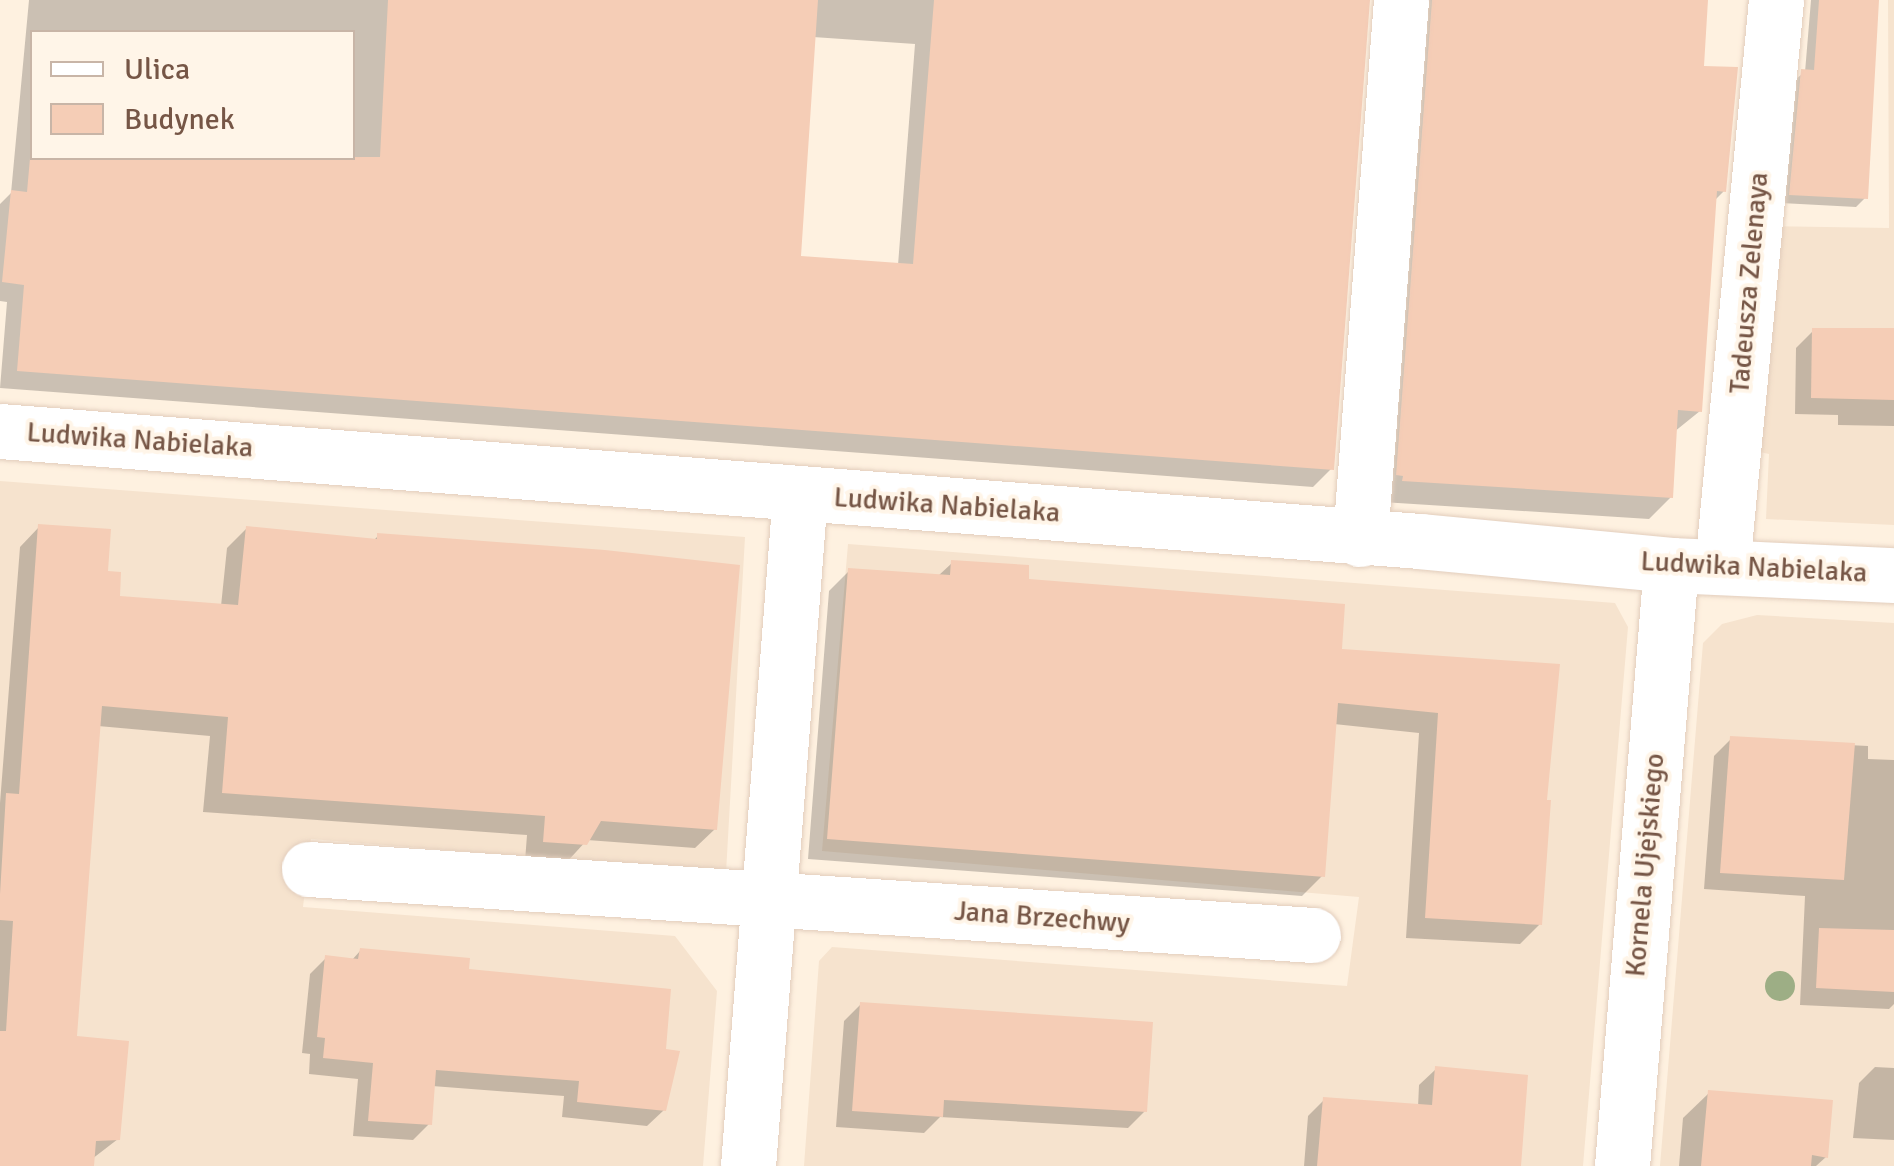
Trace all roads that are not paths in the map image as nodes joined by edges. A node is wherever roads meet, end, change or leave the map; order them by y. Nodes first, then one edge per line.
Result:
1 (1401, 0) edge
2 (1776, 0) edge
3 (0, 430) edge
4 (800, 494) junction
5 (1360, 538) junction
6 (1696, 566) junction
7 (1894, 575) edge
8 (309, 869) dead end
9 (770, 899) junction
10 (1314, 935) dead end
11 (748, 1166) edge
12 (1622, 1166) edge

1 - 5 street
2 - 6 street, Tadeusza Zelenaya
3 - 4 street, Ludwika Nabielaka
4 - 5 street, Ludwika Nabielaka
4 - 9 street
5 - 6 street, Ludwika Nabielaka
6 - 7 street, Ludwika Nabielaka
6 - 12 street, Kornela Ujejskiego
8 - 9 street, Jana Brzechwy
9 - 10 street, Jana Brzechwy
9 - 11 street

